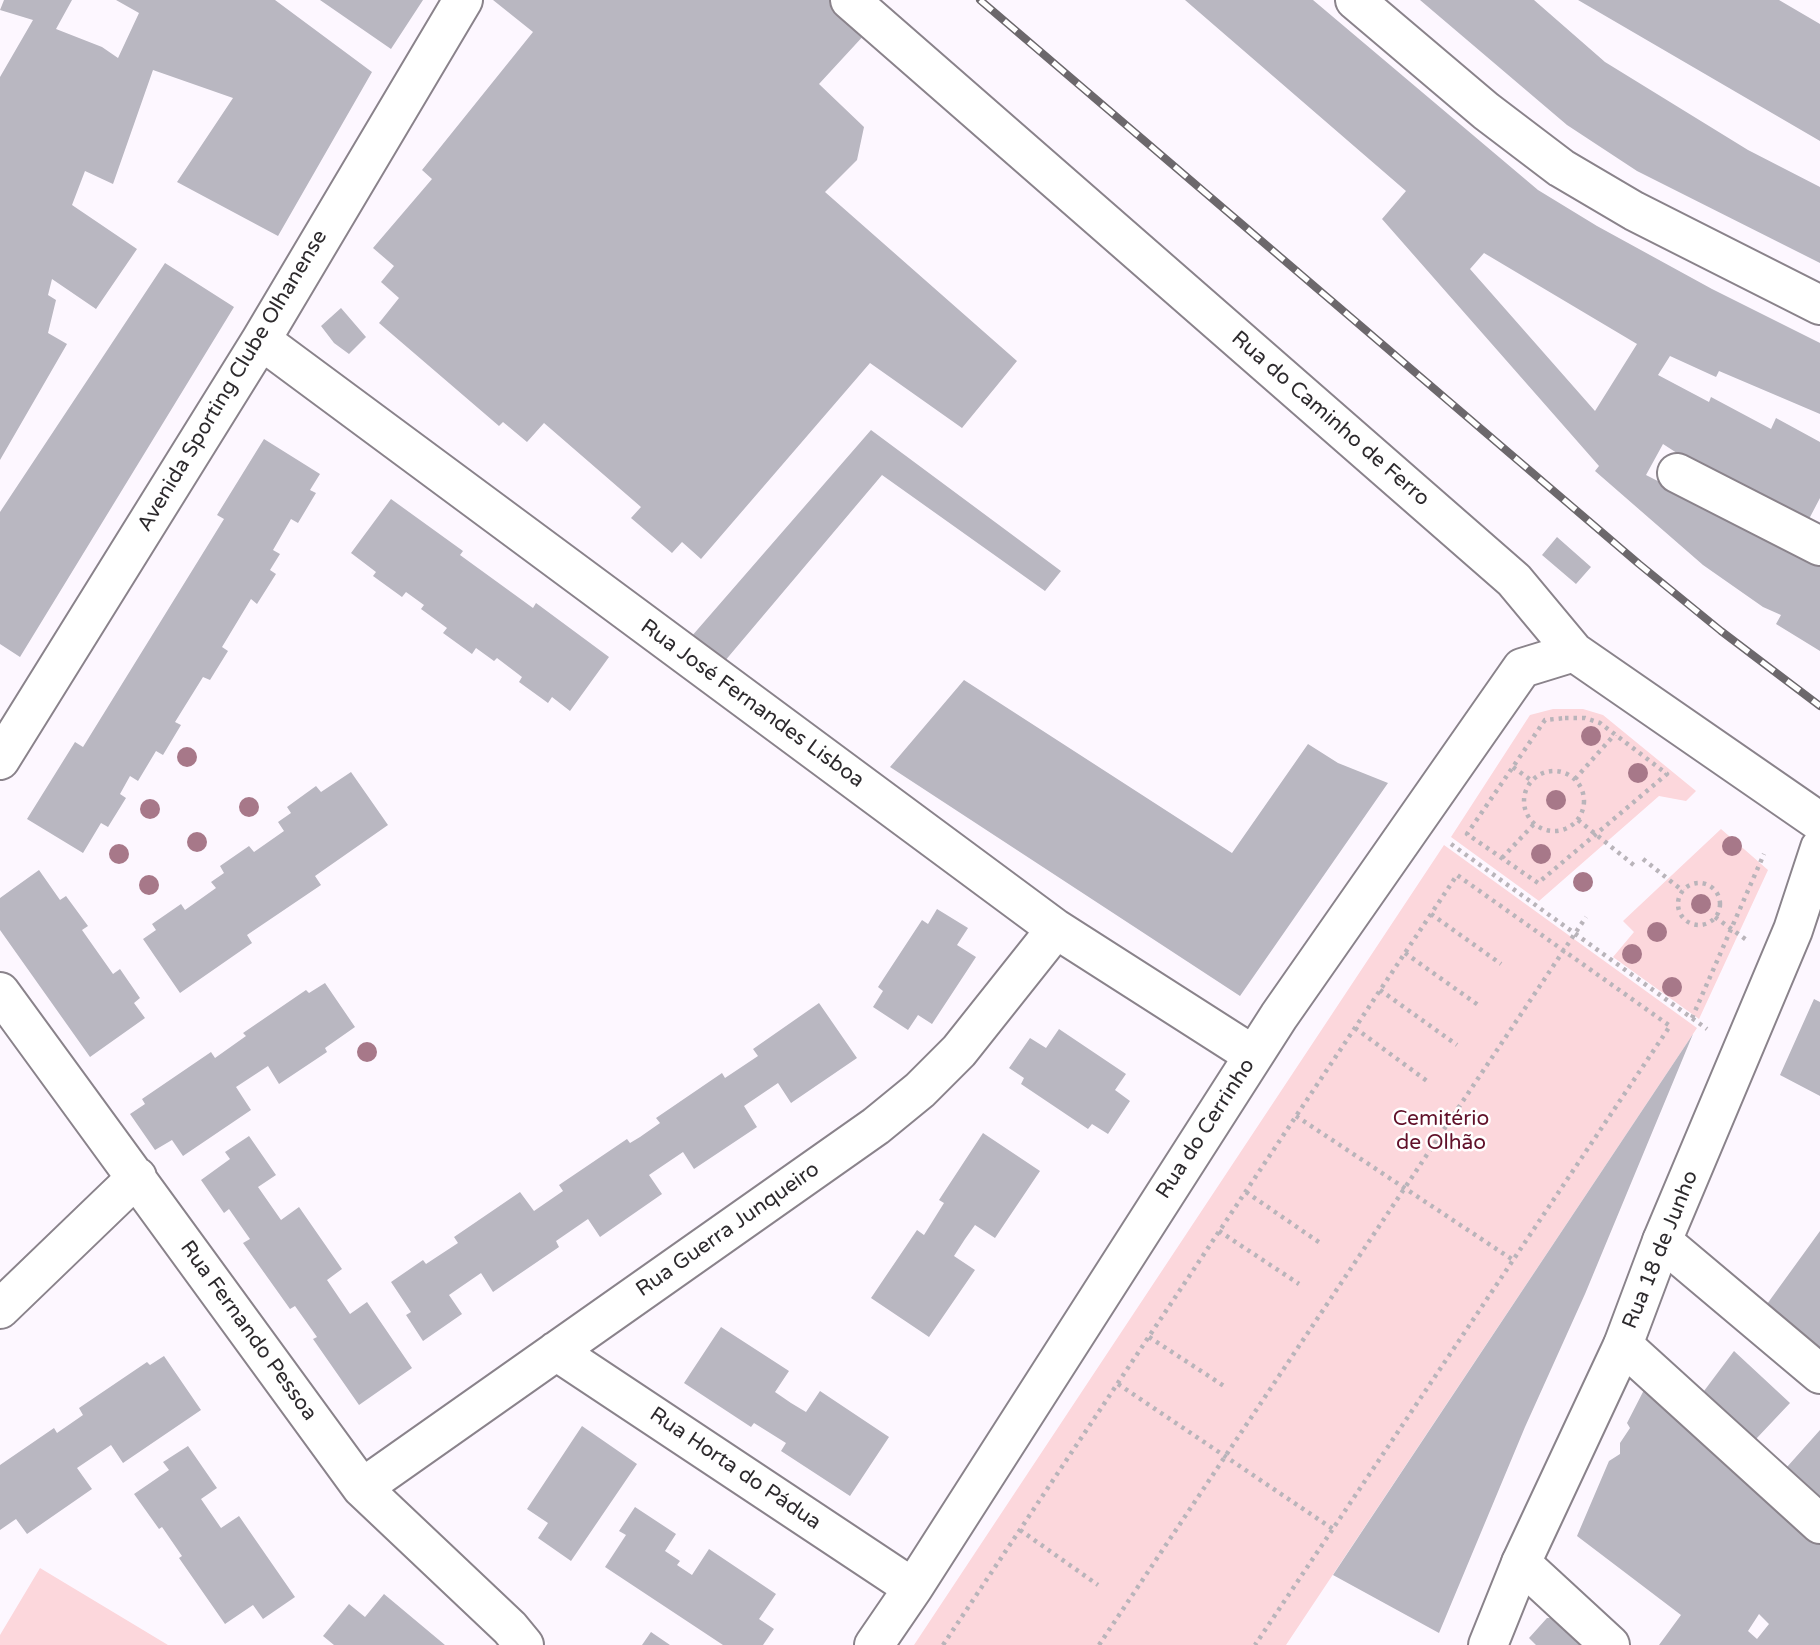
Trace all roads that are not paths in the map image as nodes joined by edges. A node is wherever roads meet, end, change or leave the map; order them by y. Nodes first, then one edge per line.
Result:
1 (463, 0) edge
2 (850, 0) edge
3 (1355, 0) edge
4 (1820, 305) edge
5 (261, 340) junction
6 (1677, 473) dead end
7 (1820, 546) edge
8 (1574, 652) junction
9 (0, 760) edge
10 (1820, 822) edge
11 (1820, 848) edge
12 (1056, 929) junction
13 (0, 992) edge
14 (1253, 1055) junction
15 (137, 1177) junction
16 (1661, 1241) junction
17 (0, 1308) edge
18 (1623, 1345) junction
19 (556, 1351) junction
20 (1820, 1374) edge
21 (362, 1488) junction
22 (1820, 1524) edge
23 (1521, 1563) junction
24 (914, 1588) junction
25 (524, 1645) edge
26 (874, 1645) edge
27 (1488, 1645) edge
28 (1610, 1645) edge

1 - 5 street, Avenida Sporting Clube Olhanense
2 - 8 street, Rua do Caminho de Ferro
3 - 4 street
5 - 9 street, Avenida Sporting Clube Olhanense
5 - 12 street, Rua José Fernandes Lisboa
6 - 7 street
8 - 10 street, Rua do Caminho de Ferro
8 - 14 street, Rua do Cerrinho
11 - 16 street, Rua 18 de Junho
12 - 14 street, Rua José Fernandes Lisboa
12 - 19 street, Rua Guerra Junqueiro
13 - 15 street, Rua Fernando Pessoa
14 - 24 street, Rua do Cerrinho
15 - 17 street
15 - 21 street, Rua Fernando Pessoa
16 - 18 street, Rua 18 de Junho
16 - 20 street
18 - 22 street
18 - 23 street, Rua 18 de Junho
19 - 21 street, Rua Guerra Junqueiro
19 - 24 street, Rua Horta do Pádua
21 - 25 street, Rua Fernando Pessoa
23 - 27 street, Rua 18 de Junho
23 - 28 street
24 - 26 street, Rua do Cerrinho

